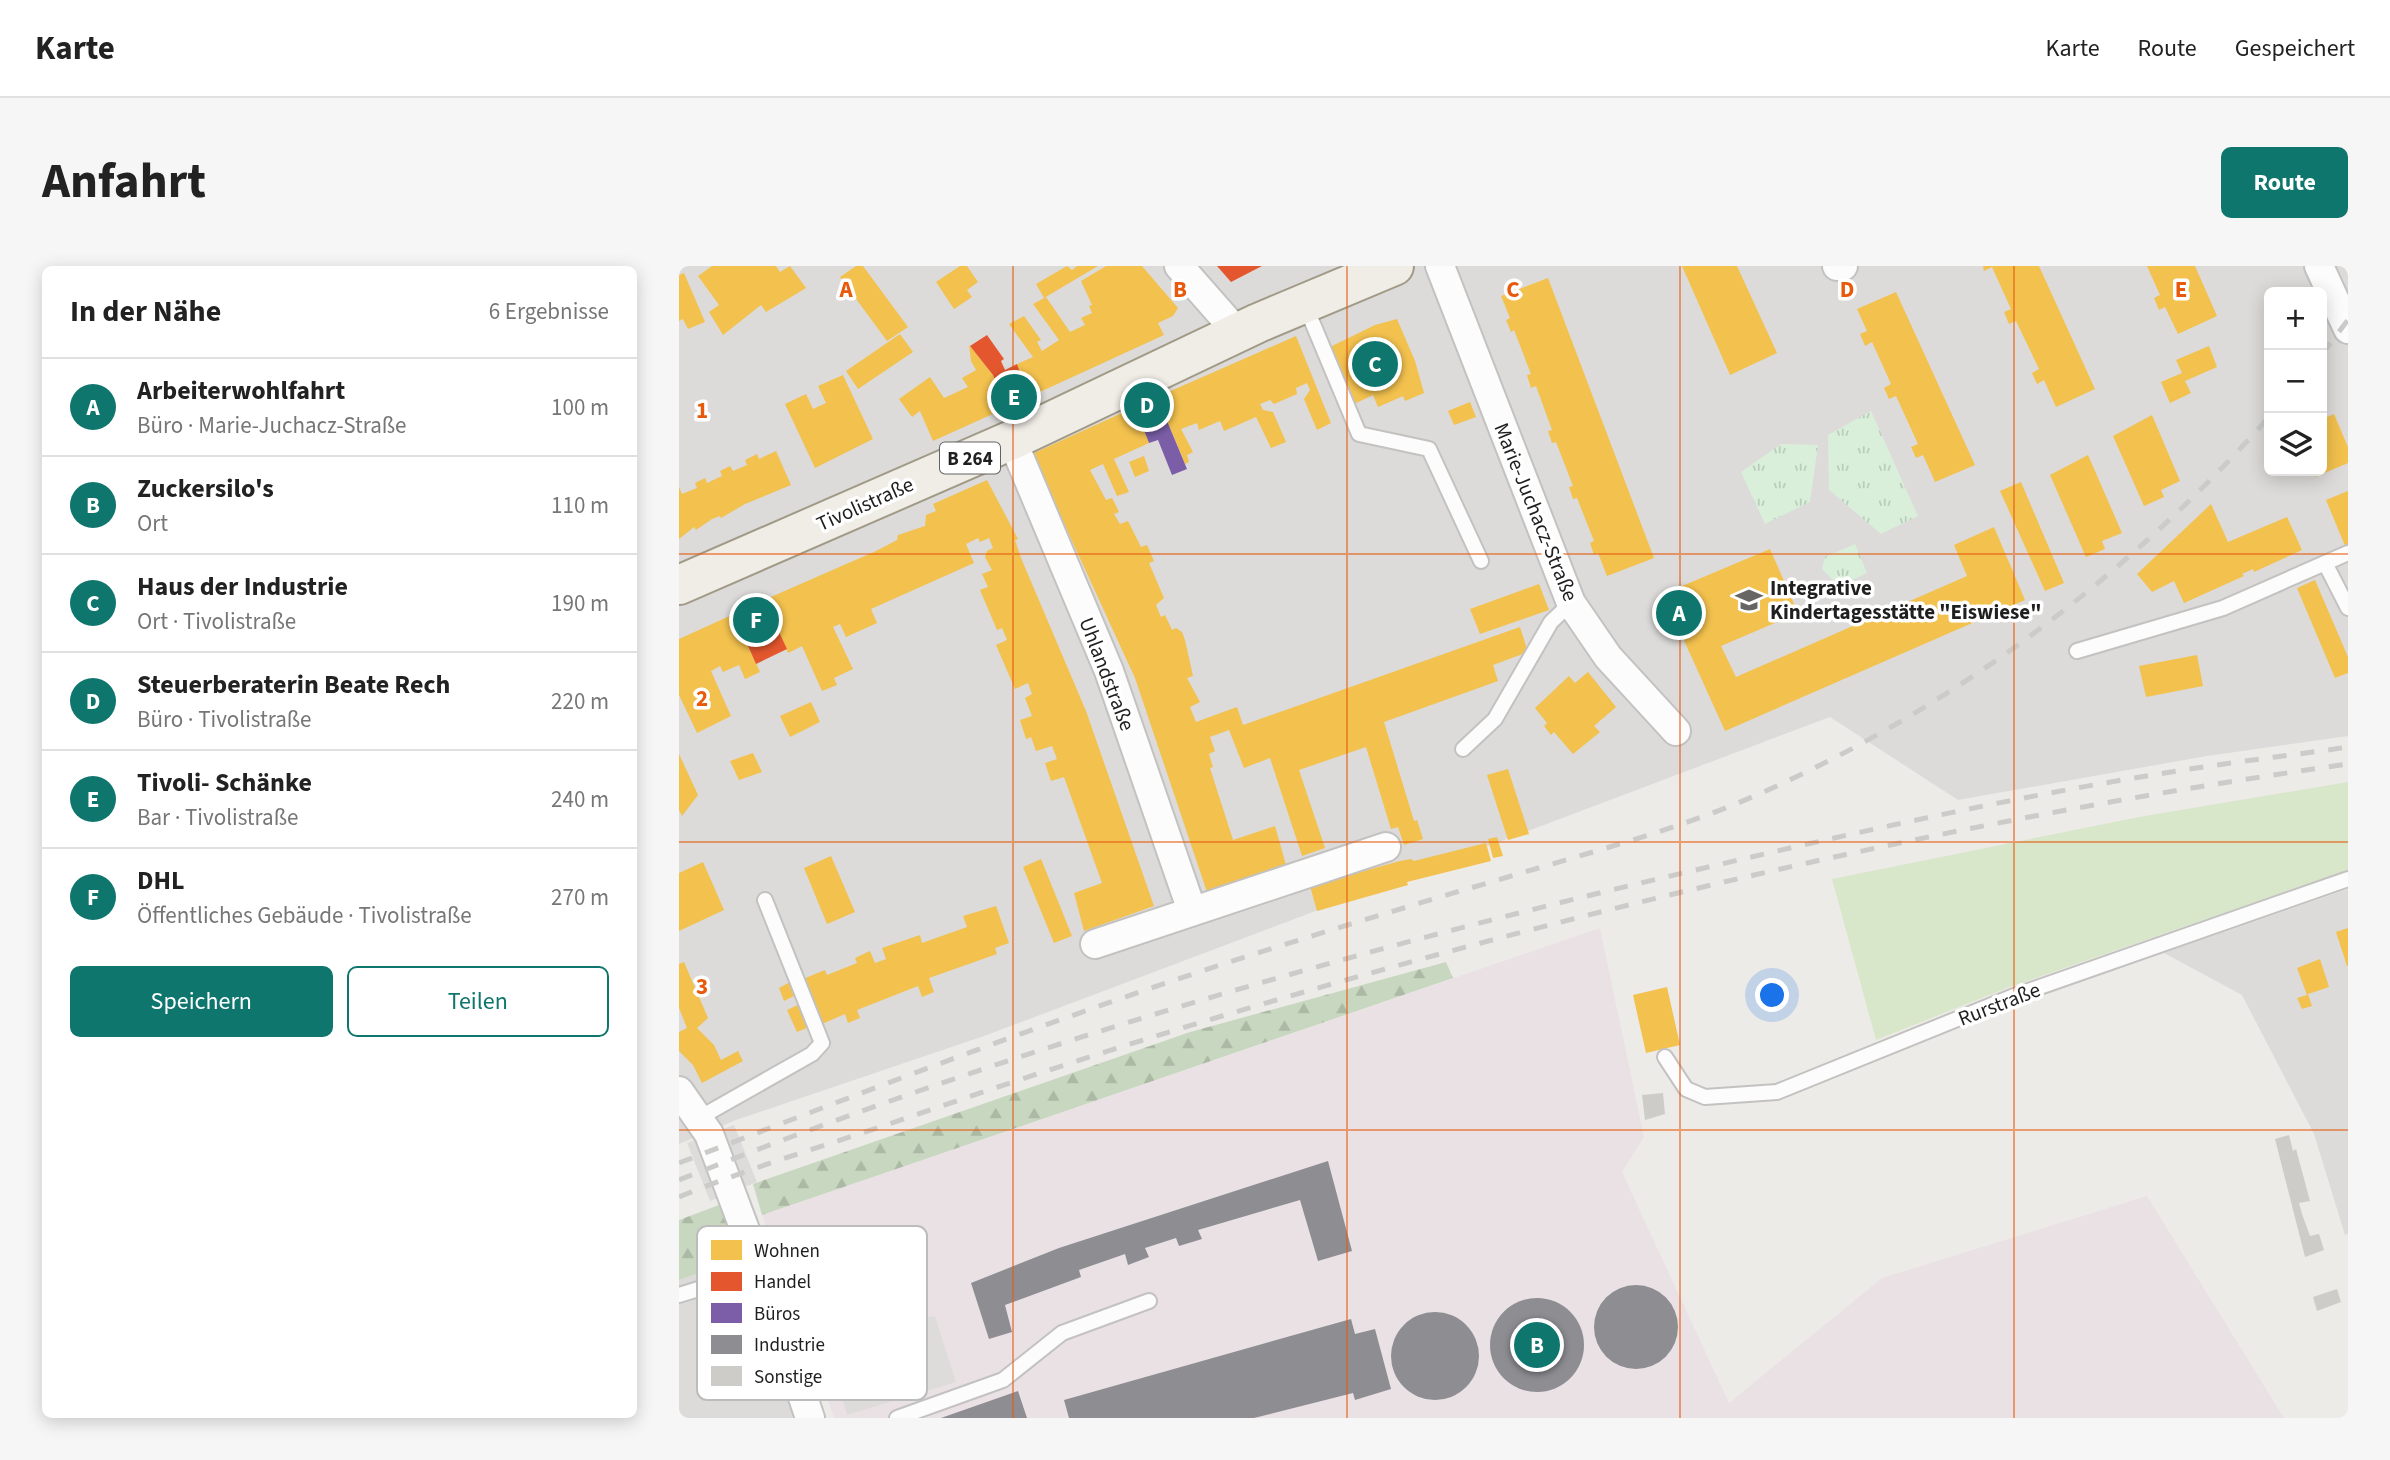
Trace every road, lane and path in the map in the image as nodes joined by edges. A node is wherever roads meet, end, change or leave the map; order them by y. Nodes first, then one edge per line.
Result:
1 (1179, 266) edge
2 (1394, 266) edge
3 (1440, 266) edge
4 (1837, 266) edge
5 (1843, 266) edge
6 (2319, 266) edge
7 (1304, 303) junction
8 (2348, 330) edge
9 (1237, 332) junction
10 (1012, 440) junction
11 (2348, 553) edge
12 (1481, 561) dead end
13 (2325, 563) junction
14 (679, 585) edge
15 (1571, 603) junction
16 (2348, 608) edge
17 (2077, 651) dead end
18 (1676, 731) dead end
19 (1463, 749) dead end
20 (1386, 847) dead end
21 (2348, 879) edge
22 (765, 900) dead end
23 (1192, 911) junction
24 (1095, 944) dead end
25 (1665, 1057) dead end
26 (679, 1091) edge
27 (699, 1118) junction
28 (744, 1226) edge
29 (697, 1289) edge
30 (679, 1295) edge
31 (1149, 1301) dead end
32 (804, 1400) edge
33 (810, 1418) edge
34 (897, 1418) edge

1 - 9 street
2 - 7 main road, Tivolistraße / B 264
3 - 15 street, Marie-Juchacz-Straße
4 - 5 street
6 - 8 street
7 - 9 main road, Tivolistraße / B 264
7 - 12 lane
9 - 10 main road, Tivolistraße / B 264
10 - 14 main road, Tivolistraße / B 264
10 - 23 street, Uhlandstraße
11 - 13 lane
13 - 16 lane
13 - 17 lane
15 - 18 street, Marie-Juchacz-Straße
15 - 19 lane
20 - 23 street
21 - 25 lane, Rurstraße
22 - 27 lane
23 - 24 street
26 - 27 street
27 - 28 street
29 - 30 lane
31 - 34 lane
32 - 33 street

